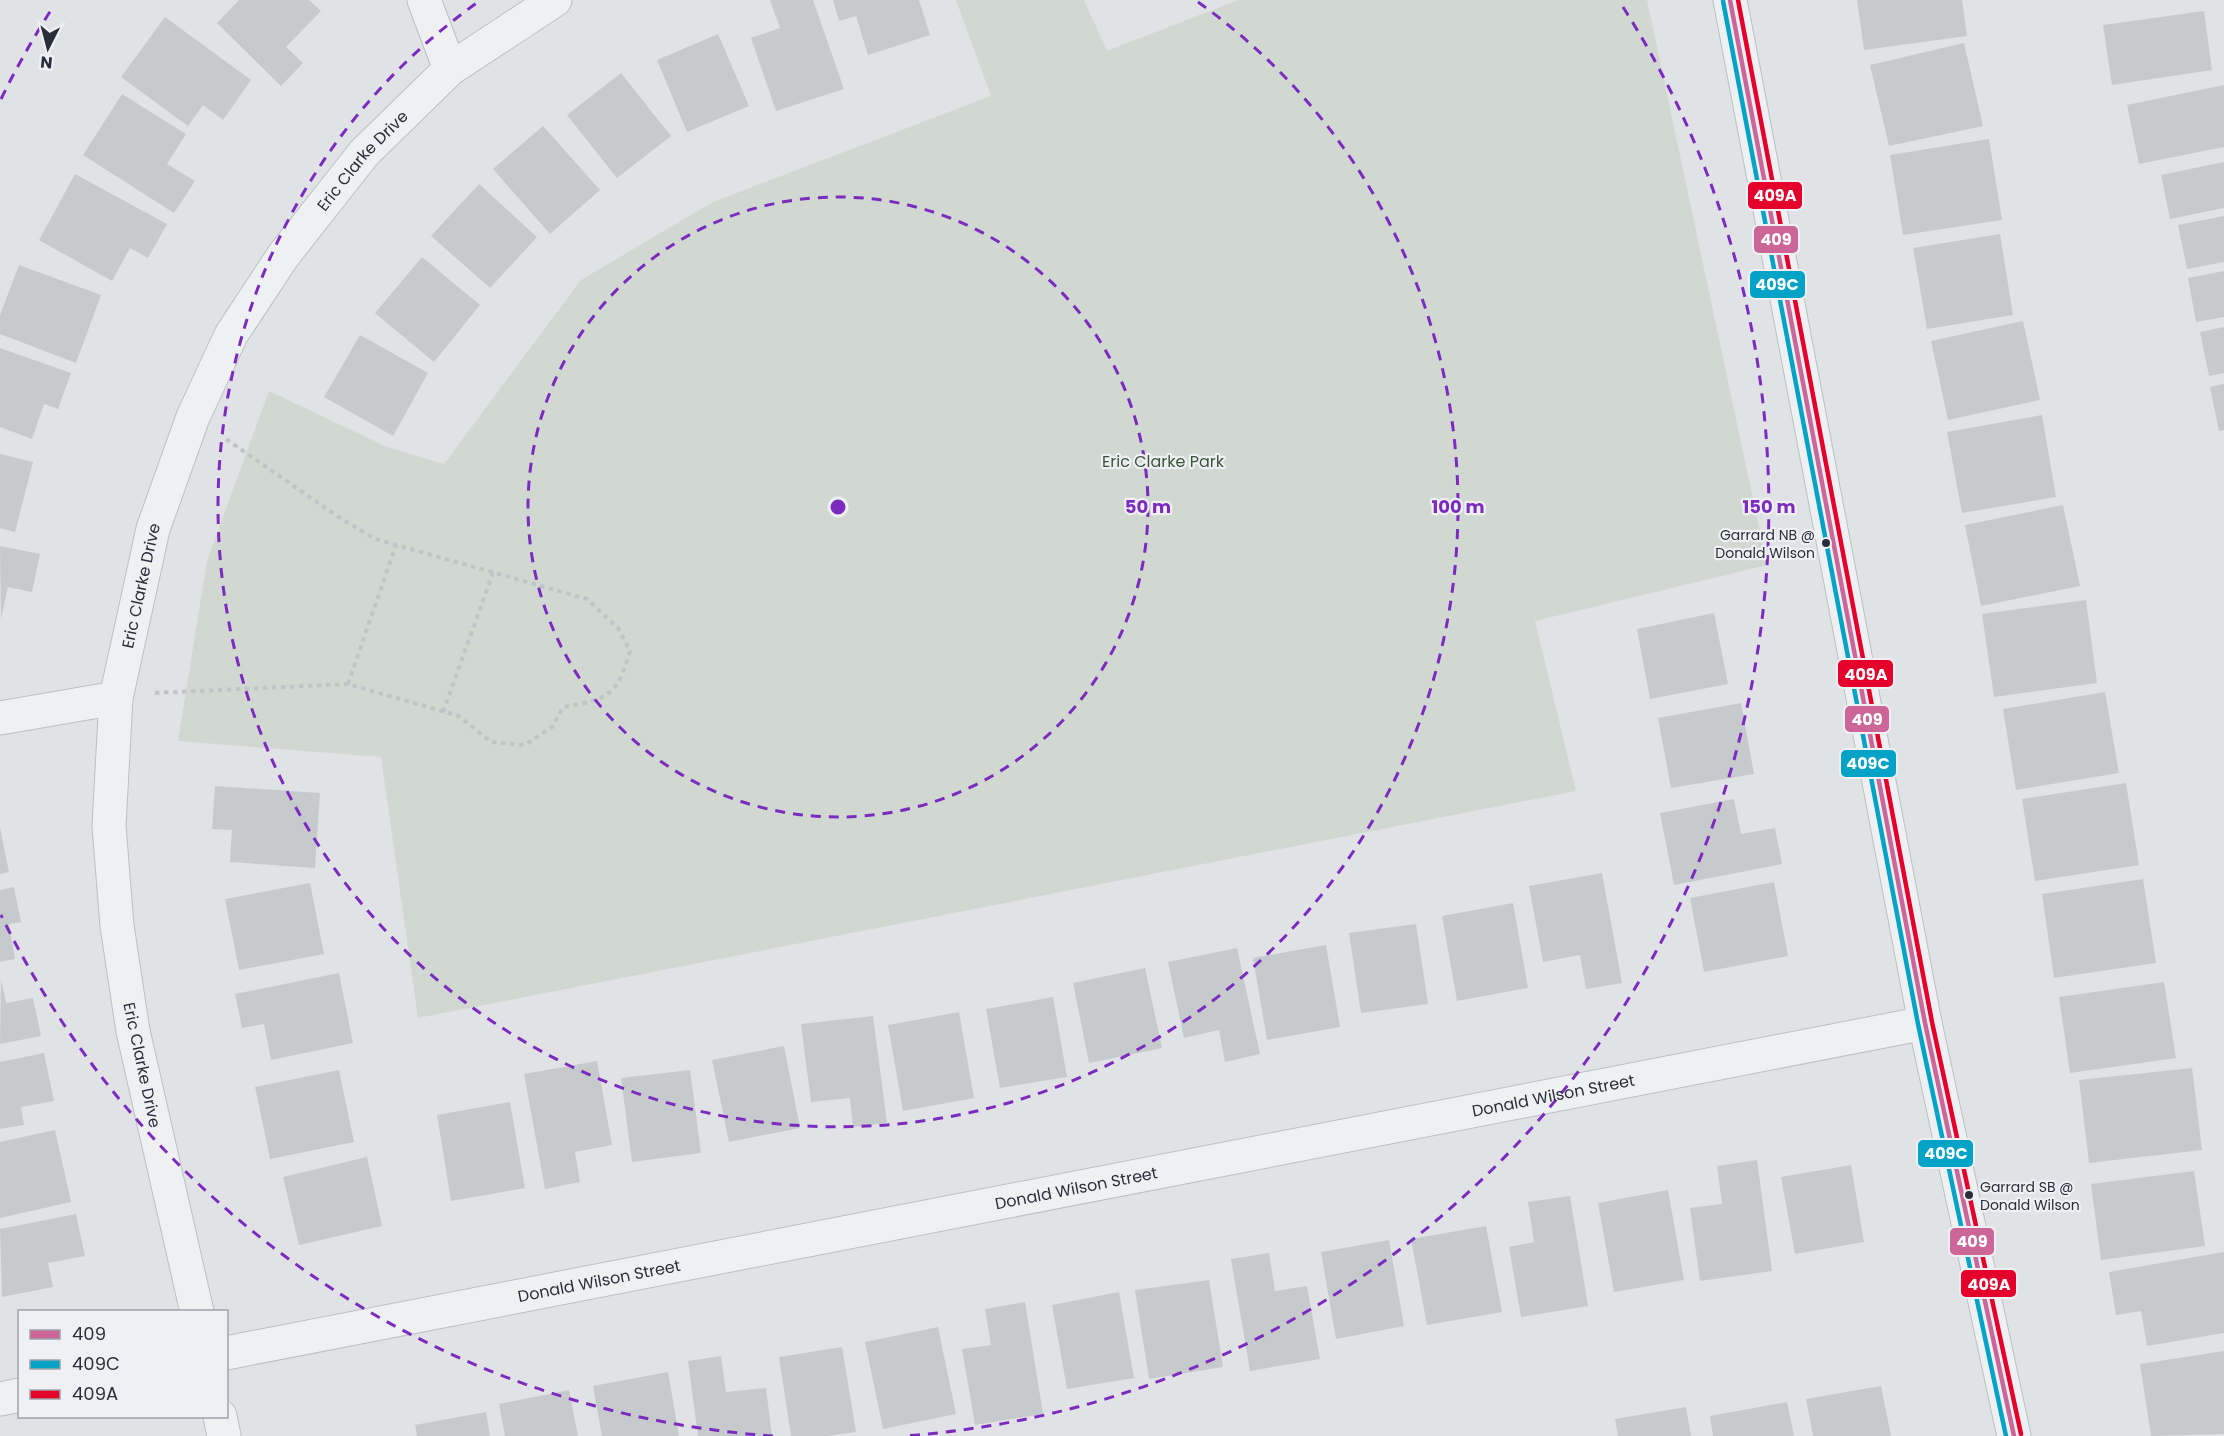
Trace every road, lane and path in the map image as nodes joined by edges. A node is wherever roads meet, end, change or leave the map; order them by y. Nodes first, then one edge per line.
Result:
1 (424, 0) edge
2 (555, 0) edge
3 (1730, 0) edge
4 (450, 69) junction
5 (193, 417) junction
6 (396, 545) junction
7 (493, 573) junction
8 (348, 684) junction
9 (116, 698) junction
10 (443, 712) junction
11 (0, 718) edge
12 (1925, 1023) junction
13 (197, 1310) edge
14 (228, 1353) edge
15 (18, 1395) edge
16 (0, 1399) edge
17 (220, 1418) edge
18 (224, 1436) edge
19 (2014, 1436) edge

1 - 4 street
2 - 4 street, Eric Clarke Drive
3 - 12 street
4 - 5 street, Eric Clarke Drive
5 - 6 path
5 - 9 street, Eric Clarke Drive
6 - 7 path
6 - 8 path
7 - 10 path
7 - 10 path
8 - 9 path
8 - 10 path
9 - 11 street
9 - 13 street, Eric Clarke Drive
12 - 14 street, Donald Wilson Street
12 - 19 street
15 - 16 street
17 - 18 street

